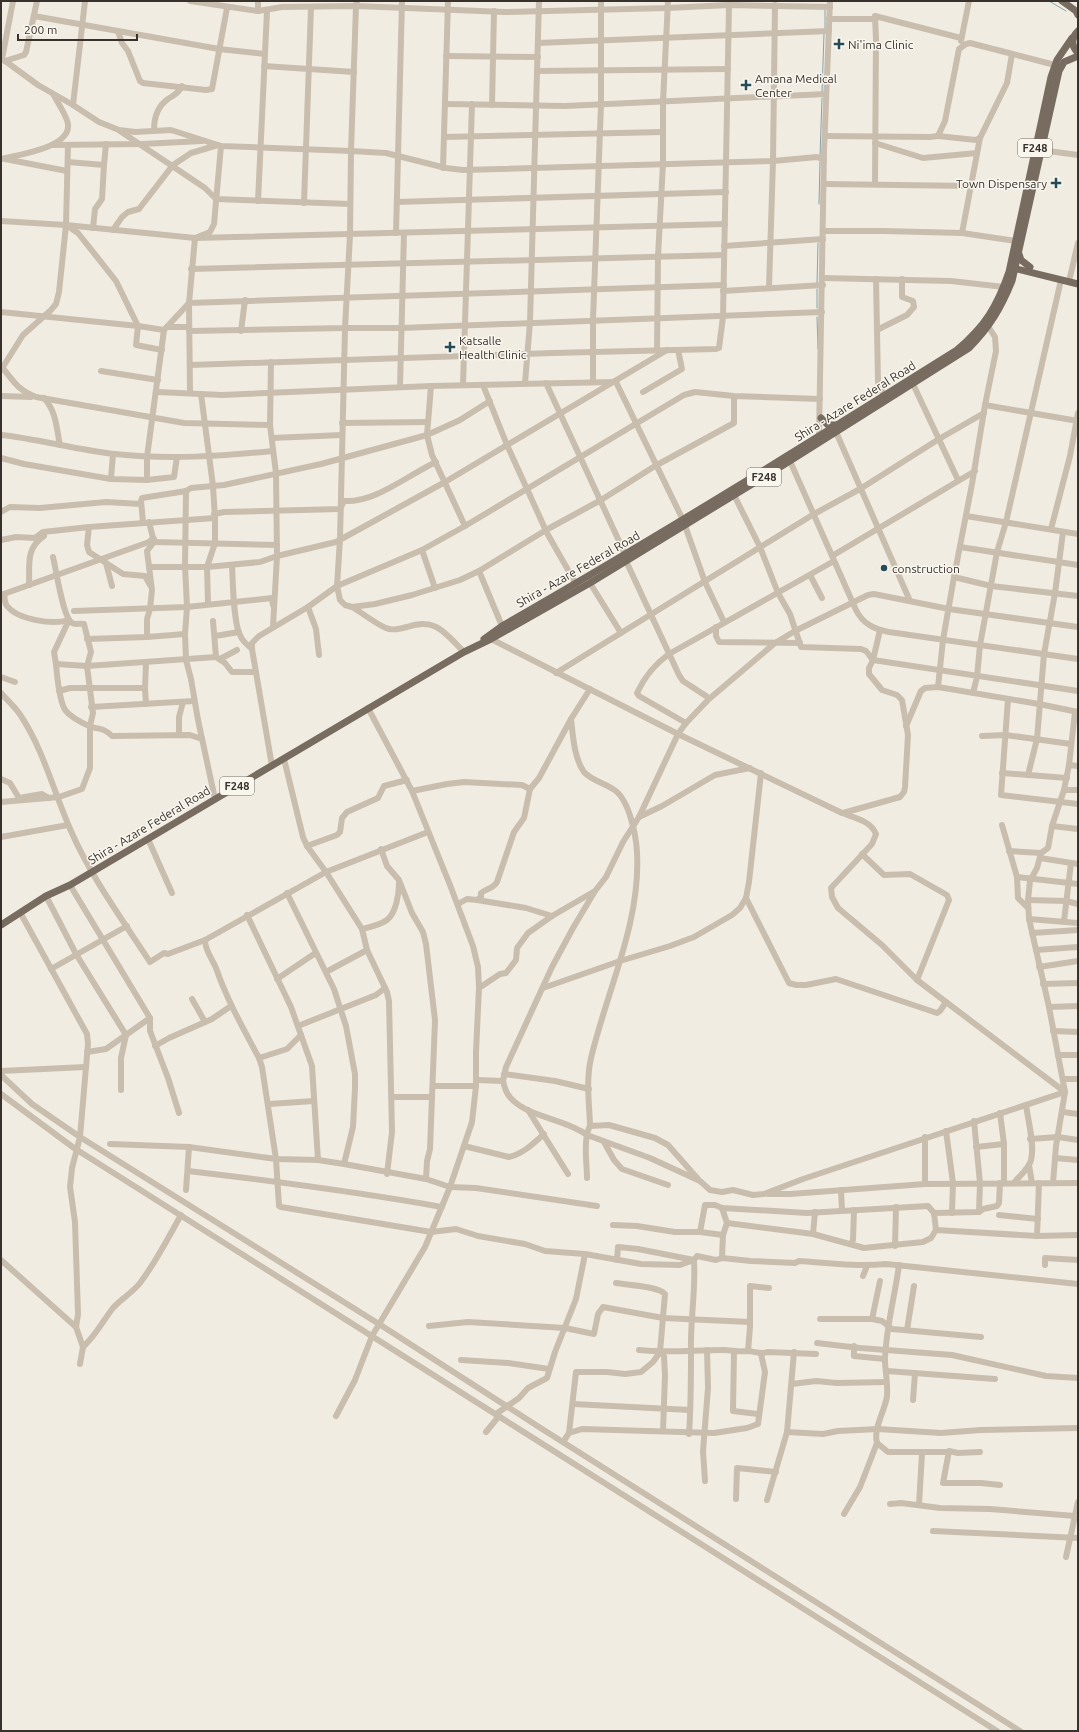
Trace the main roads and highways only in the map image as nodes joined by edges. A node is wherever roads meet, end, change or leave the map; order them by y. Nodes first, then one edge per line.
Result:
1 (1062, 1) edge
2 (1078, 15) edge
3 (1078, 30) edge
4 (1072, 38) junction
5 (1078, 55) edge
6 (1044, 121) junction
7 (1019, 252) junction
8 (1014, 266) junction
9 (1030, 269) junction
10 (1078, 280) edge
11 (1012, 281) junction
12 (1078, 284) edge
13 (986, 325) junction
14 (821, 418) road end
15 (836, 429) junction
16 (683, 523) junction
17 (626, 557) junction
18 (474, 646) junction
19 (1, 925) edge

1 - 2 main road
3 - 4 main road, Shira - Azare Federal Road
4 - 5 main road
4 - 6 main road, Shira - Azare Federal Road / F248
5 - 6 main road, Shira - Azare Federal Road / F248
6 - 7 main road, Shira - Azare Federal Road / F248
6 - 8 main road, Shira - Azare Federal Road / F248
7 - 8 main road, Shira - Azare Federal Road / F248
7 - 9 main road
8 - 9 main road
8 - 11 main road, Shira - Azare Federal Road / F248
8 - 13 main road, Shira - Azare Federal Road / F248
9 - 10 main road
9 - 11 main road
9 - 12 main road
11 - 13 main road, Shira - Azare Federal Road / F248
13 - 15 main road, Shira - Azare Federal Road / F248
13 - 15 main road, Shira - Azare Federal Road / F248
14 - 15 main road
15 - 16 main road, Shira - Azare Federal Road / F248
15 - 16 main road, Shira - Azare Federal Road / F248
16 - 17 main road, Shira - Azare Federal Road / F248
17 - 18 main road, Shira - Azare Federal Road / F248
17 - 18 main road, Shira - Azare Federal Road / F248
18 - 19 main road, Shira - Azare Federal Road / F248

